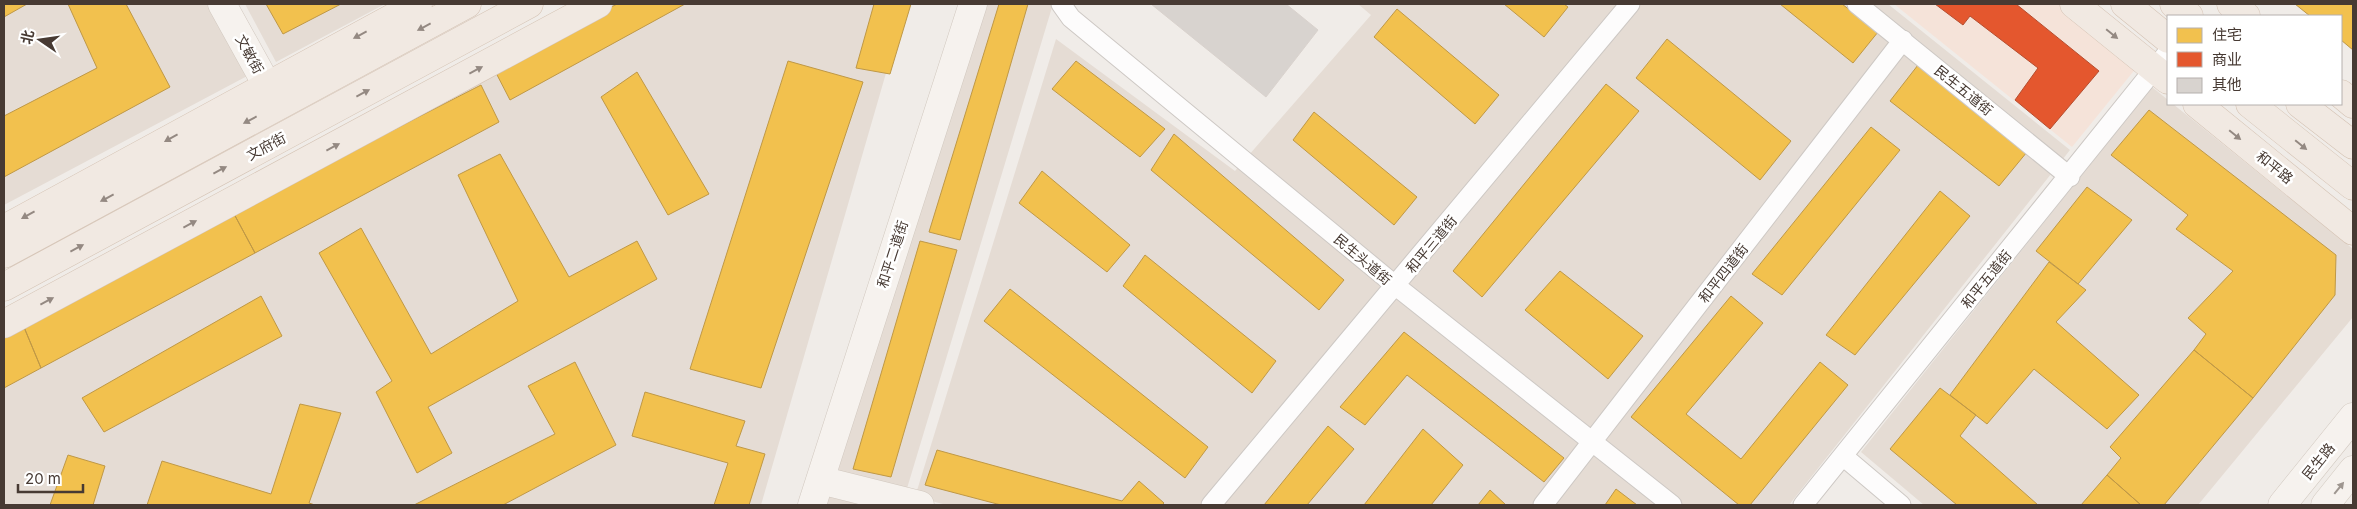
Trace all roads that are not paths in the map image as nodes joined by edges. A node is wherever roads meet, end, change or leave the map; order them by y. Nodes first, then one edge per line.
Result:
1 (222, 4) edge
2 (418, 4) edge
3 (467, 4) edge
4 (529, 4) edge
5 (598, 4) edge
6 (973, 4) edge
7 (1061, 4) edge
8 (1630, 4) edge
9 (1857, 4) edge
10 (2074, 4) edge
11 (2125, 4) edge
12 (2174, 4) edge
13 (2201, 4) edge
14 (2230, 4) edge
15 (2189, 15) edge
16 (2191, 15) edge
17 (2245, 15) edge
18 (2167, 38) edge
19 (1903, 40) junction
20 (2164, 67) edge
21 (273, 95) junction
22 (2342, 95) edge
23 (2353, 104) edge
24 (2198, 105) edge
25 (2251, 105) edge
26 (2301, 105) edge
27 (2353, 145) edge
28 (2070, 177) junction
29 (2353, 186) edge
30 (4, 229) edge
31 (2353, 231) edge
32 (4, 254) edge
33 (1396, 286) junction
34 (4, 288) edge
35 (4, 324) edge
36 (2353, 417) edge
37 (1593, 442) junction
38 (1843, 456) junction
39 (2353, 470) edge
40 (820, 480) junction
41 (812, 505) edge
42 (920, 505) edge
43 (1211, 505) edge
44 (1543, 505) edge
45 (1672, 505) edge
46 (1803, 505) edge
47 (1901, 505) edge
48 (2282, 505) edge
49 (2325, 505) edge

1 - 21 street, 文敏街
2 -> 21 main road
3 -> 21 main road
34 -> 4 main road, 文府街
35 -> 5 main road
6 - 40 street, 和平二道街
7 - 33 street, 民生头道街
8 - 33 street, 和平三道街
9 - 19 street, 民生五道街
10 -> 20 main road
11 - 18 main road
12 - 15 main road
13 - 16 street
14 - 17 main road
19 - 28 street, 民生五道街
19 - 37 street, 和平四道街
20 - 28 street, 和平五道街
21 -> 30 main road
21 -> 32 main road
22 - 23 main road
24 -> 31 main road, 和平路
25 -> 29 main road
26 - 27 main road
28 - 38 street, 和平五道街
33 - 37 street, 民生头道街
33 - 43 street, 和平三道街
36 - 48 street, 民生路
37 - 44 street, 和平四道街
37 - 45 street, 民生头道街
38 - 46 street, 和平五道街
38 - 47 street
49 -> 39 street
40 - 41 street, 和平二道街
40 - 42 street

